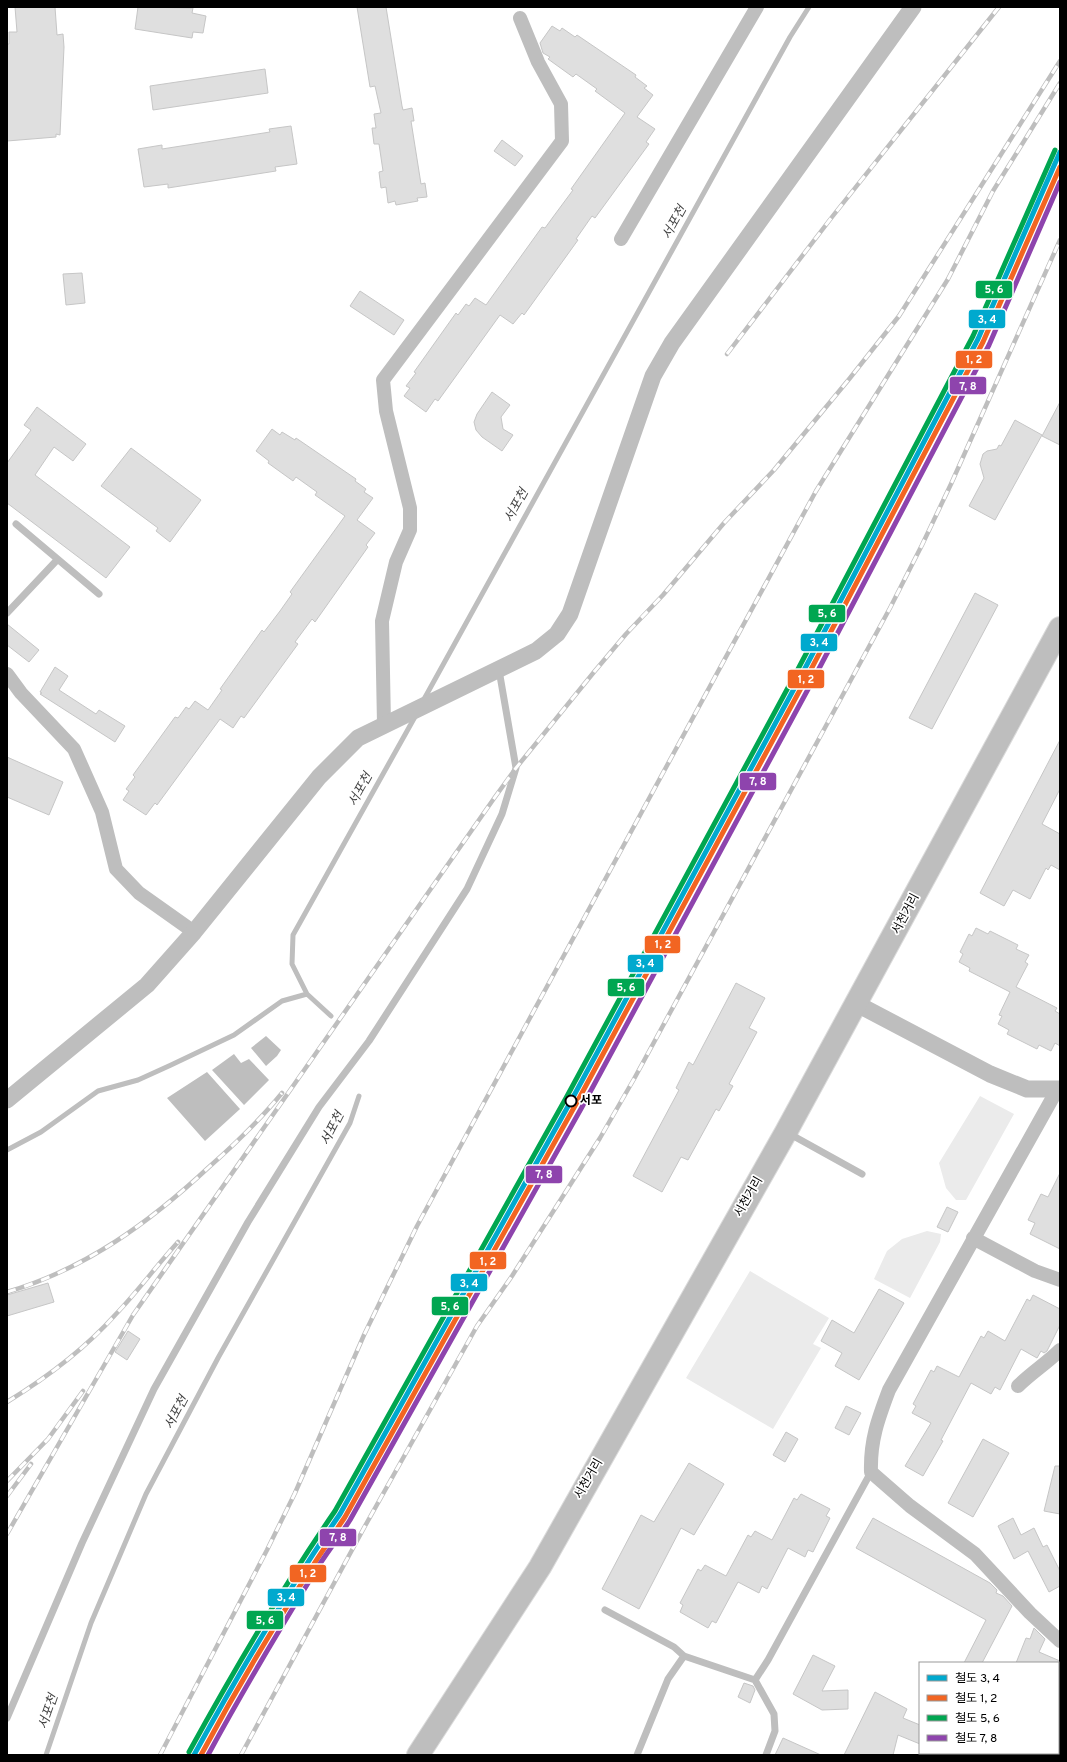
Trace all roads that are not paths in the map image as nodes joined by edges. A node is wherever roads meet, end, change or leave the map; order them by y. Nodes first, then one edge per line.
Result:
1 (757, 7) edge
2 (913, 7) edge
3 (520, 18) dead end
4 (621, 239) dead end
5 (16, 524) dead end
6 (57, 560) junction
7 (99, 594) dead end
8 (7, 613) edge
9 (1060, 628) edge
10 (499, 669) junction
11 (7, 674) edge
12 (391, 721) junction
13 (194, 932) junction
14 (857, 1004) junction
15 (1059, 1089) edge
16 (7, 1100) edge
17 (786, 1132) junction
18 (862, 1174) dead end
19 (974, 1238) junction
20 (1060, 1280) edge
21 (1060, 1350) edge
22 (1018, 1386) dead end
23 (870, 1472) junction
24 (605, 1610) dead end
25 (1060, 1641) edge
26 (684, 1656) junction
27 (756, 1680) junction
28 (7, 1718) edge
29 (418, 1755) edge
30 (637, 1755) edge
31 (766, 1755) edge

1 - 4 street
2 - 10 street
3 - 12 street
5 - 6 lane
6 - 7 lane
6 - 8 lane
9 - 14 main road, 서천거리
10 - 12 street
10 - 28 lane
11 - 13 street
12 - 13 street
13 - 16 street
14 - 15 street
14 - 17 main road, 서천거리
15 - 19 street
17 - 18 lane
17 - 29 main road, 서천거리
19 - 20 street
19 - 23 street
21 - 22 street
23 - 25 street
23 - 27 lane
24 - 26 lane
26 - 27 lane
26 - 30 lane
27 - 31 lane

